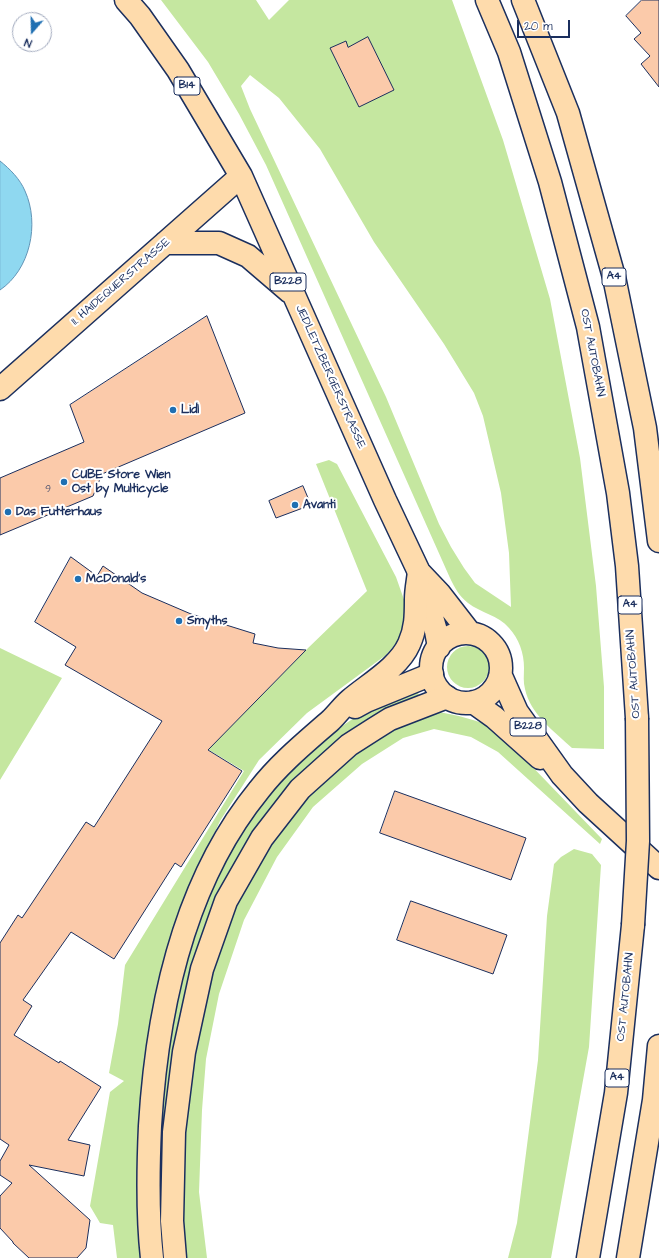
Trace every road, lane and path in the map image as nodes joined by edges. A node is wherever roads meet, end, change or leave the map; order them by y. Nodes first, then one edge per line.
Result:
1 (126, 0) edge
2 (487, 0) edge
3 (523, 0) edge
4 (241, 176) junction
5 (165, 243) junction
6 (295, 296) junction
7 (0, 389) edge
8 (659, 540) edge
9 (419, 572) junction
10 (470, 633) junction
11 (439, 647) junction
12 (432, 674) junction
13 (500, 676) junction
14 (447, 697) junction
15 (473, 702) junction
16 (333, 718) junction
17 (562, 774) junction
18 (659, 868) edge
19 (659, 1046) edge
20 (593, 1230) junction
21 (152, 1258) edge
22 (175, 1258) edge
23 (575, 1258) edge
24 (588, 1258) edge
25 (628, 1258) edge

1 - 4 main road, JEDLETZBERGERSTRASSE / B14
2 - 20 main road, OST AUTOBAHN / A4, bridge
3 - 8 main road, A4
4 - 5 main road, 11. HAIDEQUERSTRASSE
4 - 6 main road, JEDLETZBERGERSTRASSE / B228
5 - 6 main road, B228
5 - 7 main road, 11. HAIDEQUERSTRASSE
6 - 9 main road, JEDLETZBERGERSTRASSE / B228
9 - 10 main road, JEDLETZBERGERSTRASSE / B228
9 - 11 main road, JEDLETZBERGERSTRASSE / B228
9 - 16 main road
10 - 11 main road
10 - 13 main road
11 - 12 main road
12 - 14 main road
12 - 16 main road
13 - 15 main road
13 - 17 main road, B228
14 - 15 main road
14 - 22 main road
15 - 17 main road, B228
16 - 21 main road
17 - 18 main road, B228
19 - 25 main road
20 - 23 main road
20 - 24 main road, OST AUTOBAHN / A4

